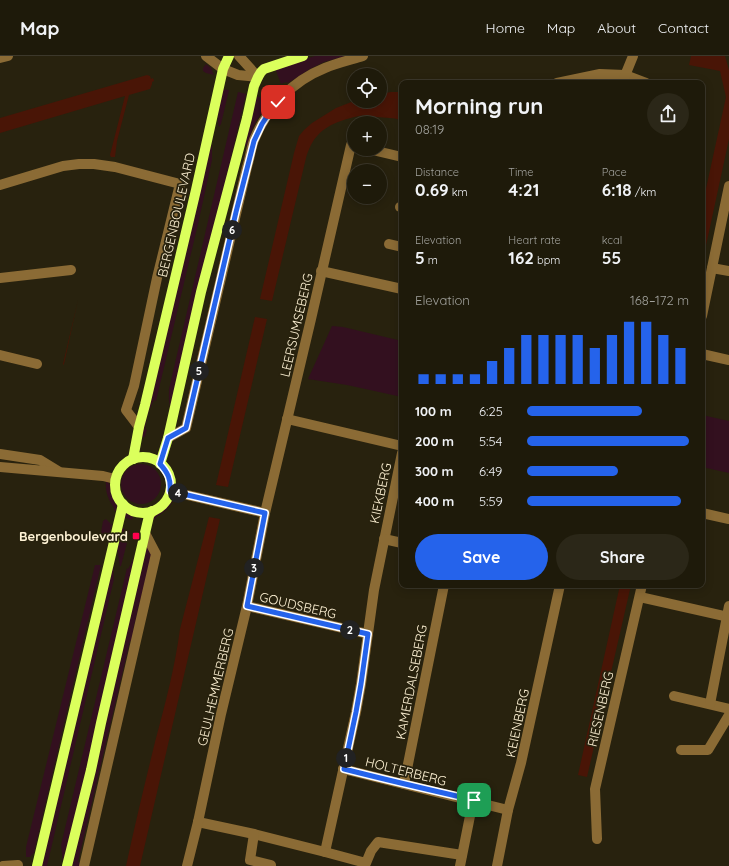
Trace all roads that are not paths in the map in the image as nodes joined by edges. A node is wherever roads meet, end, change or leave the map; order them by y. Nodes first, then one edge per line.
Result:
1 (8, 56) edge
2 (206, 56) edge
3 (228, 56) edge
4 (239, 56) edge
5 (303, 56) edge
6 (363, 56) edge
7 (633, 56) edge
8 (0, 58) edge
9 (223, 69) junction
10 (258, 76) junction
11 (623, 79) edge
12 (571, 80) edge
13 (387, 153) edge
14 (348, 156) edge
15 (399, 156) edge
16 (0, 185) edge
17 (729, 186) edge
18 (389, 244) dead end
19 (399, 246) edge
20 (712, 268) junction
21 (71, 270) dead end
22 (322, 271) junction
23 (729, 272) edge
24 (0, 278) edge
25 (399, 287) edge
26 (705, 302) edge
27 (0, 355) edge
28 (705, 355) edge
29 (729, 360) edge
30 (37, 364) dead end
31 (287, 419) junction
32 (140, 427) junction
33 (168, 438) junction
34 (399, 445) edge
35 (0, 454) edge
36 (133, 459) junction
37 (160, 464) junction
38 (0, 467) edge
39 (399, 467) edge
40 (59, 472) junction
41 (115, 479) junction
42 (170, 491) junction
43 (123, 504) junction
44 (152, 511) junction
45 (265, 513) junction
46 (705, 514) edge
47 (729, 519) edge
48 (145, 533) junction
49 (384, 539) junction
50 (399, 542) edge
51 (443, 588) edge
52 (559, 588) edge
53 (642, 588) edge
54 (640, 597) junction
55 (247, 606) junction
56 (728, 613) edge
57 (368, 634) junction
58 (674, 696) dead end
59 (710, 704) junction
60 (729, 709) edge
61 (729, 715) edge
62 (681, 750) dead end
63 (344, 769) junction
64 (404, 784) junction
65 (508, 810) junction
66 (470, 816) dead end
67 (198, 822) junction
68 (254, 834) junction
69 (597, 839) dead end
70 (325, 852) junction
71 (462, 855) junction
72 (366, 864) edge
73 (18, 865) edge
74 (3, 866) edge
75 (37, 866) edge
76 (67, 866) edge
77 (84, 866) edge
78 (187, 866) edge
79 (271, 866) edge
80 (460, 866) edge
81 (497, 866) edge

1 - 8 street
2 - 9 street
3 - 9 main road, BERGENBOULEVARD
4 - 10 street
5 - 10 main road
6 - 33 street
7 - 11 street
9 - 10 street
9 - 32 main road, BERGENBOULEVARD
10 - 33 main road
11 - 12 street
13 - 15 street
14 - 22 street, LEERSUMSEBERG
16 - 32 street, BERGENBOULEVARD
17 - 20 street
18 - 19 street
20 - 23 street
20 - 26 street
21 - 24 street
22 - 25 street
22 - 31 street, LEERSUMSEBERG
27 - 30 street
28 - 29 street
31 - 34 street
31 - 45 street, LEERSUMSEBERG
32 - 36 main road, BERGENBOULEVARD
33 - 37 main road
35 - 40 street
36 - 37 main road
36 - 41 main road
37 - 42 main road
38 - 40 street
39 - 49 street, KIEKBERG
40 - 41 street
41 - 43 main road
42 - 44 main road
42 - 45 street
43 - 44 main road
43 - 75 main road
44 - 48 main road
45 - 55 street, GEULHEMMERBERG
46 - 47 street
48 - 76 main road
48 - 77 street
49 - 50 street
49 - 57 street, KIEKBERG
51 - 64 street, KAMERDALSEBERG
52 - 65 street, KEIENBERG
53 - 54 street, RIESENBERG
54 - 56 street
54 - 69 street, RIESENBERG
55 - 57 street, GOUDSBERG
55 - 67 street, GEULHEMMERBERG
56 - 59 street
57 - 63 street, KIEKBERG
58 - 59 street
59 - 60 street
61 - 62 street
63 - 64 street, HOLTERBERG
63 - 70 street, KIEKBERG
64 - 65 street, HOLTERBERG
65 - 81 street, KEIENBERG
66 - 71 street
67 - 68 street
67 - 78 street, GEULHEMMERBERG
68 - 70 street
68 - 79 street
70 - 72 street
71 - 72 street
71 - 80 street
73 - 74 street

